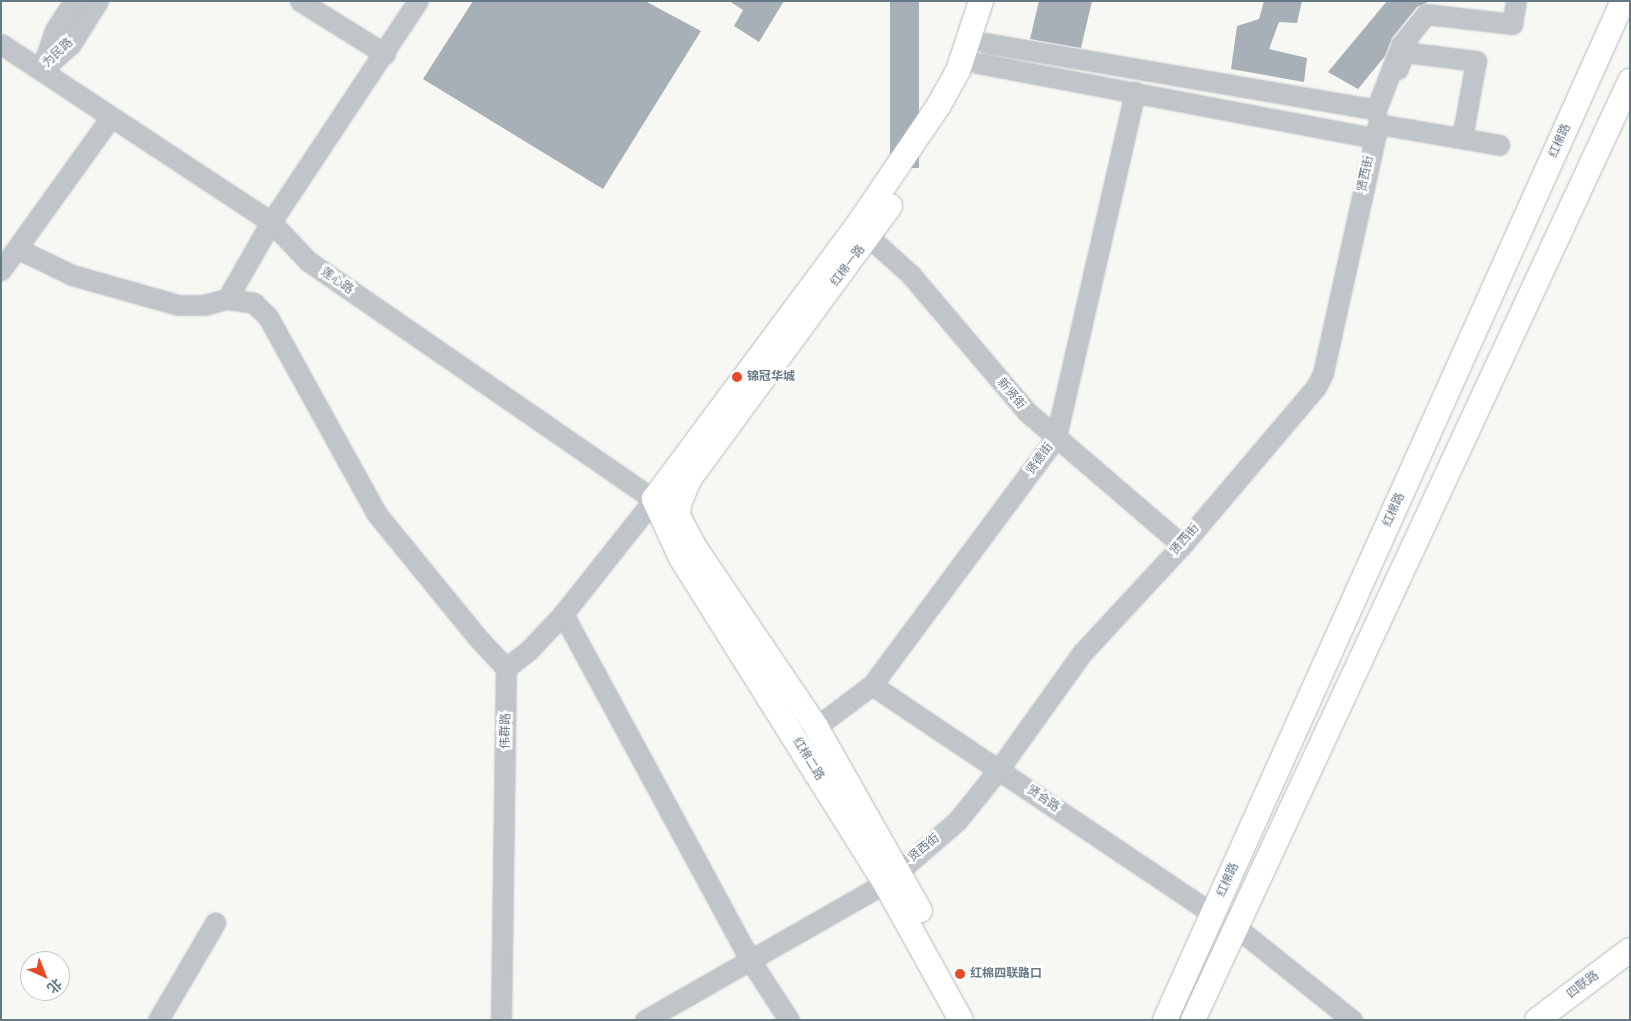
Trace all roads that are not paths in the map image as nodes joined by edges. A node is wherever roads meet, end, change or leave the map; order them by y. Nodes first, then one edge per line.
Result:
1 (74, 1) edge
2 (98, 1) edge
3 (300, 1) edge
4 (418, 1) edge
5 (981, 1) edge
6 (996, 1) edge
7 (1516, 1) edge
8 (1623, 1) edge
9 (1, 44) edge
10 (982, 53) junction
11 (385, 54) junction
12 (42, 70) junction
13 (1135, 92) junction
14 (1628, 92) edge
15 (111, 117) junction
16 (1376, 131) junction
17 (1462, 138) junction
18 (1499, 145) dead end
19 (271, 222) junction
20 (863, 231) junction
21 (18, 249) junction
22 (1, 270) edge
23 (227, 300) junction
24 (1056, 437) junction
25 (654, 499) junction
26 (678, 516) junction
27 (1182, 545) junction
28 (562, 614) junction
29 (506, 668) junction
30 (872, 685) junction
31 (816, 727) junction
32 (999, 770) junction
33 (891, 876) junction
34 (1213, 914) junction
35 (215, 923) dead end
36 (1236, 927) junction
37 (1630, 950) edge
38 (750, 960) junction
39 (158, 1020) edge
40 (501, 1020) edge
41 (645, 1020) edge
42 (789, 1020) edge
43 (962, 1020) edge
44 (979, 1020) edge
45 (1165, 1020) edge
46 (1193, 1020) edge
47 (1352, 1020) edge
48 (1536, 1020) edge

1 - 12 street, 为民路
2 - 12 street, 为民路
3 - 11 street
4 - 11 street
5 - 20 main road, 红棉一路
6 - 10 main road, 红棉一路
7 - 10 street
8 - 34 main road, 红棉路
9 - 12 street, 莲心路
10 - 13 street
10 - 20 main road, 红棉一路
11 - 19 street
12 - 15 street, 莲心路
13 - 16 street
13 - 24 street, 贤德街
14 - 36 main road
15 - 19 street, 莲心路
15 - 21 street
16 - 17 street
16 - 17 street, 贤西街
16 - 27 street, 贤西街
17 - 18 street
19 - 23 street
19 - 25 street, 莲心路
20 - 24 street, 新贤街
20 - 25 main road, 红棉一路
20 - 26 main road, 红棉一路
21 - 22 street
21 - 23 street
23 - 29 street
24 - 27 street, 新贤街
24 - 30 street, 贤德街
25 - 26 street, 莲心路
25 - 28 street
25 - 33 main road, 红棉二路
26 - 31 main road, 红棉二路
27 - 32 street, 贤西街
28 - 29 street
28 - 38 street
29 - 40 street, 伟群路
30 - 31 street, 贤德街
30 - 32 street, 贤合路
31 - 33 main road, 红棉二路
32 - 33 street, 贤西街
32 - 34 street, 贤合路
33 - 38 street, 贤西街
33 - 43 main road, 红棉二路
33 - 44 main road, 红棉二路
34 - 45 main road, 红棉路
35 - 39 street
36 - 46 main road
36 - 47 street
37 - 48 main road, 四联路
38 - 41 street, 贤西街
38 - 42 street

